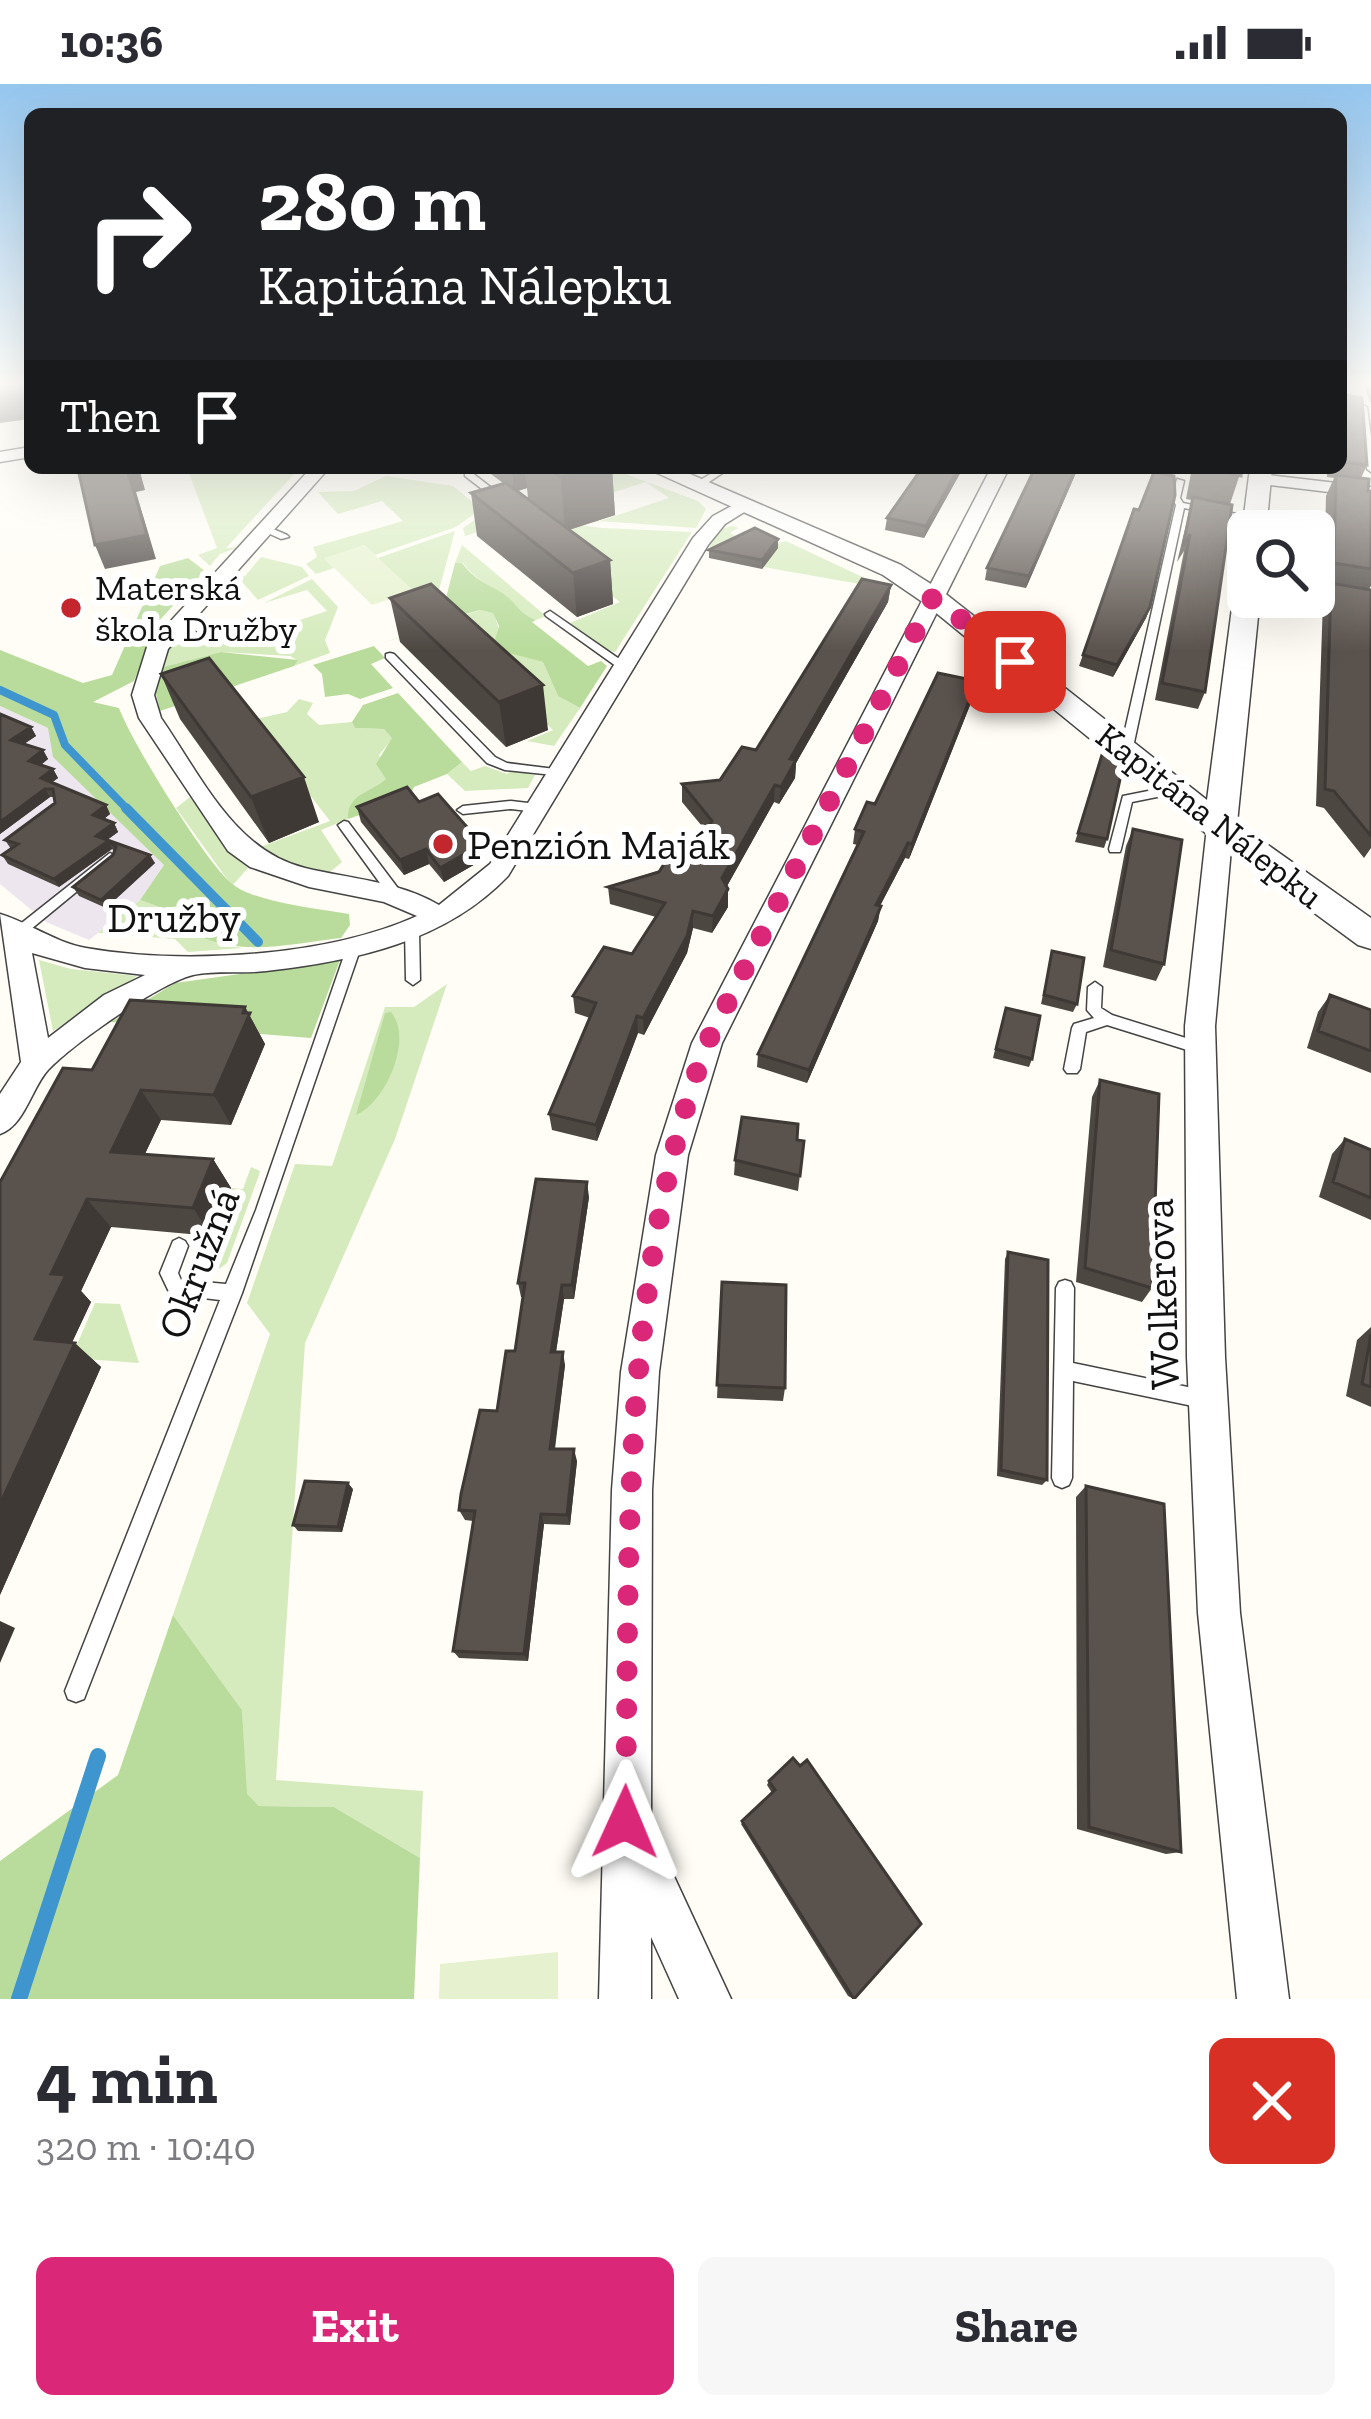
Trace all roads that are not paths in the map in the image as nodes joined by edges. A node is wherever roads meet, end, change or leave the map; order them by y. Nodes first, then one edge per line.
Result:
1 (316, 474) edge
2 (468, 474) dead end
3 (670, 474) edge
4 (716, 474) edge
5 (997, 474) edge
6 (1261, 474) edge
7 (1180, 482) edge
8 (697, 486) junction
9 (1371, 492) edge
10 (518, 498) edge
11 (745, 506) junction
12 (1180, 506) junction
13 (1257, 510) edge
14 (1227, 518) edge
15 (1335, 594) edge
16 (933, 597) junction
17 (1371, 600) edge
18 (550, 614) dead end
19 (1244, 618) edge
20 (390, 656) dead end
21 (624, 667) junction
22 (1126, 752) junction
23 (559, 773) junction
24 (1174, 790) junction
25 (537, 808) junction
26 (464, 810) dead end
27 (344, 825) dead end
28 (1220, 827) junction
29 (1115, 849) dead end
30 (110, 857) edge
31 (395, 894) junction
32 (439, 917) junction
33 (7, 929) edge
34 (412, 930) junction
35 (1371, 937) edge
36 (354, 947) junction
37 (193, 964) junction
38 (412, 980) dead end
39 (1095, 987) dead end
40 (1107, 1019) junction
41 (1200, 1048) junction
42 (36, 1063) junction
43 (1072, 1069) dead end
44 (0, 1121) edge
45 (179, 1246) dead end
46 (1066, 1288) dead end
47 (232, 1293) junction
48 (1064, 1370) junction
49 (1210, 1401) junction
50 (1062, 1478) dead end
51 (76, 1690) dead end
52 (625, 1822) junction
53 (625, 1999) edge
54 (705, 1999) edge
55 (1264, 1999) edge

1 - 31 street
2 - 10 lane
3 - 8 street
4 - 8 lane
5 - 16 street
6 - 9 street
6 - 13 street
7 - 12 lane
8 - 11 street
11 - 16 street, Kapitána Nálepku
11 - 21 street
12 - 14 lane
12 - 22 lane
15 - 17 lane
16 - 22 street, Kapitána Nálepku
16 - 52 street
18 - 21 lane
19 - 28 street, Wolkerova
20 - 23 lane
21 - 23 street
22 - 24 street, Kapitána Nálepku
23 - 25 street
24 - 28 street, Kapitána Nálepku
24 - 29 lane
25 - 26 lane
25 - 32 street
27 - 31 lane
28 - 35 street, Kapitána Nálepku
28 - 41 street, Wolkerova
30 - 33 lane
31 - 32 street
32 - 34 street
33 - 37 street, Družby
33 - 42 street
34 - 36 street
34 - 38 lane
36 - 37 street, Družby
36 - 47 lane, Okružná
37 - 42 street
39 - 40 lane
40 - 41 lane
40 - 43 lane
41 - 49 street, Wolkerova
42 - 44 street
45 - 47 lane
46 - 48 lane
47 - 51 lane, Okružná
48 - 49 lane
48 - 50 lane
49 - 55 street, Wolkerova
52 - 53 street
52 - 54 street

